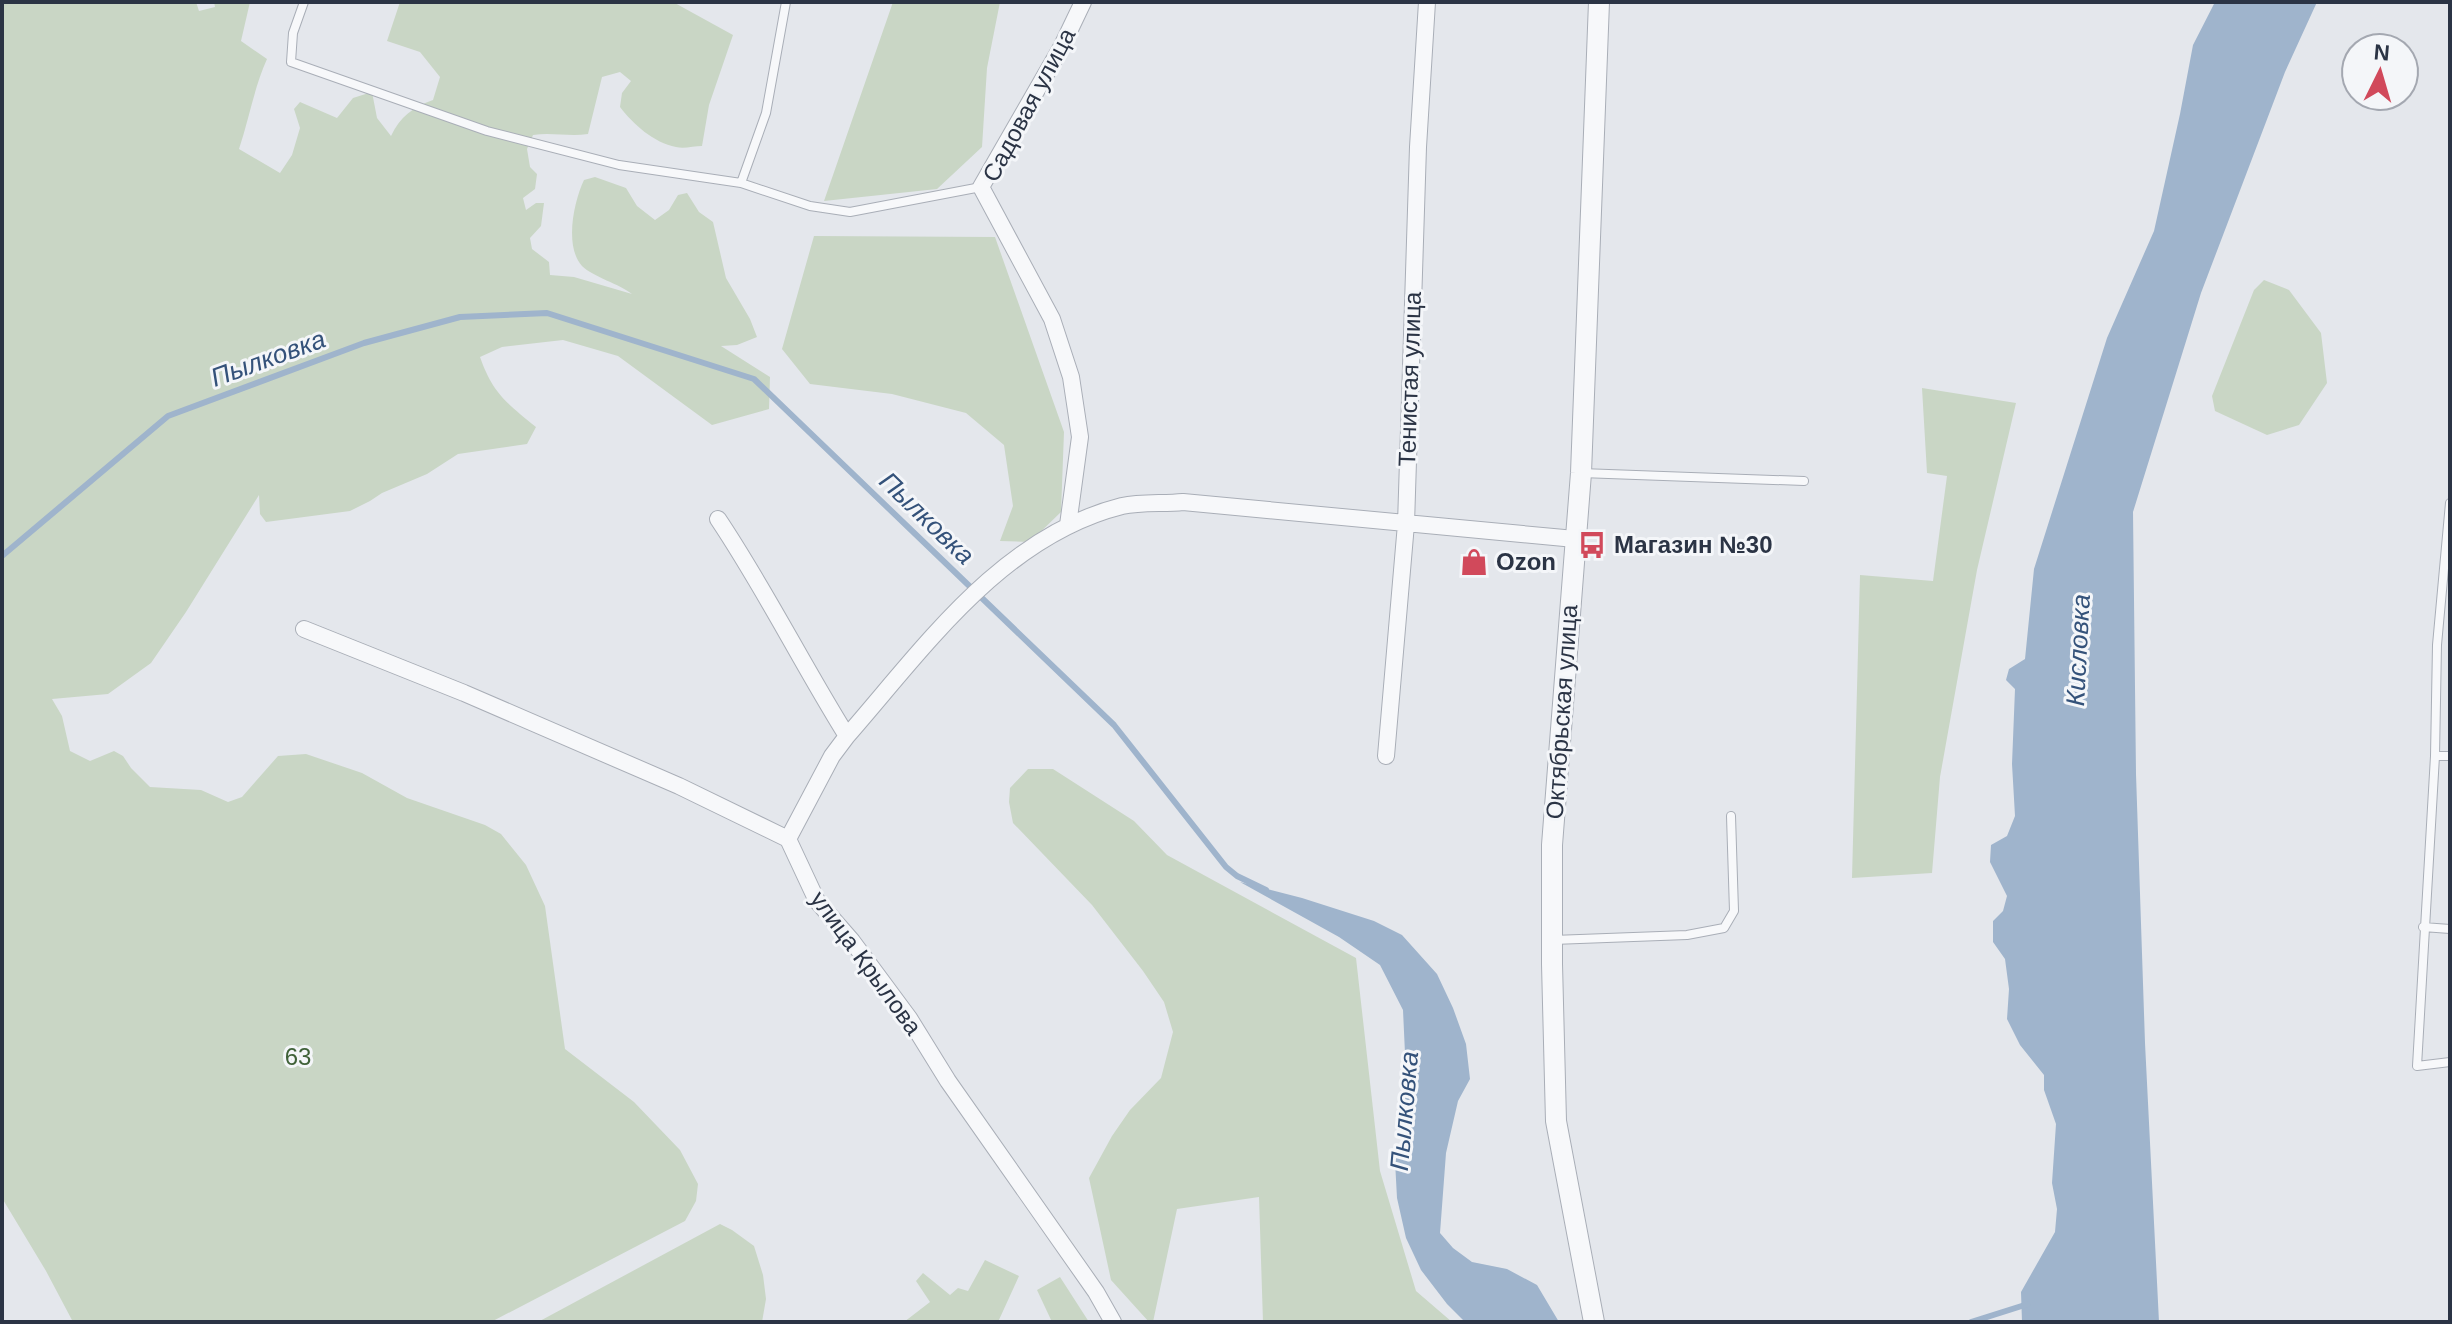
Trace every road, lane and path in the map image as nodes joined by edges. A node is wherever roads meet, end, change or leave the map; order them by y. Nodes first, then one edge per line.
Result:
1 (304, 2) edge
2 (786, 2) edge
3 (1083, 2) edge
4 (1427, 2) edge
5 (1599, 2) edge
6 (741, 183) junction
7 (981, 187) junction
8 (1581, 473) junction
9 (1804, 481) dead end
10 (2450, 503) edge
11 (718, 519) dead end
12 (2448, 522) edge
13 (1406, 524) junction
14 (1068, 525) junction
15 (1575, 539) junction
16 (304, 629) dead end
17 (847, 736) junction
18 (1386, 756) dead end
19 (2435, 756) junction
20 (2450, 756) edge
21 (1731, 816) dead end
22 (788, 839) junction
23 (2423, 927) junction
24 (2450, 929) edge
25 (1552, 940) junction
26 (2450, 1062) edge
27 (1113, 1322) edge
28 (1594, 1322) edge

1 - 6 lane
2 - 6 lane
3 - 7 street, Садовая улица
4 - 13 street, Тенистая улица
5 - 8 street, Октябрьская улица
6 - 7 lane
7 - 14 street, Садовая улица
8 - 9 lane
8 - 15 street, Октябрьская улица
10 - 12 lane
11 - 17 street
12 - 19 lane
13 - 14 street
13 - 15 street
13 - 18 street, Тенистая улица
14 - 17 street
15 - 25 street, Октябрьская улица
16 - 22 street
17 - 22 street
19 - 20 lane
19 - 23 lane
21 - 25 lane
22 - 27 street, улица Крылова
23 - 24 lane
23 - 26 lane
25 - 28 street, Октябрьская улица

